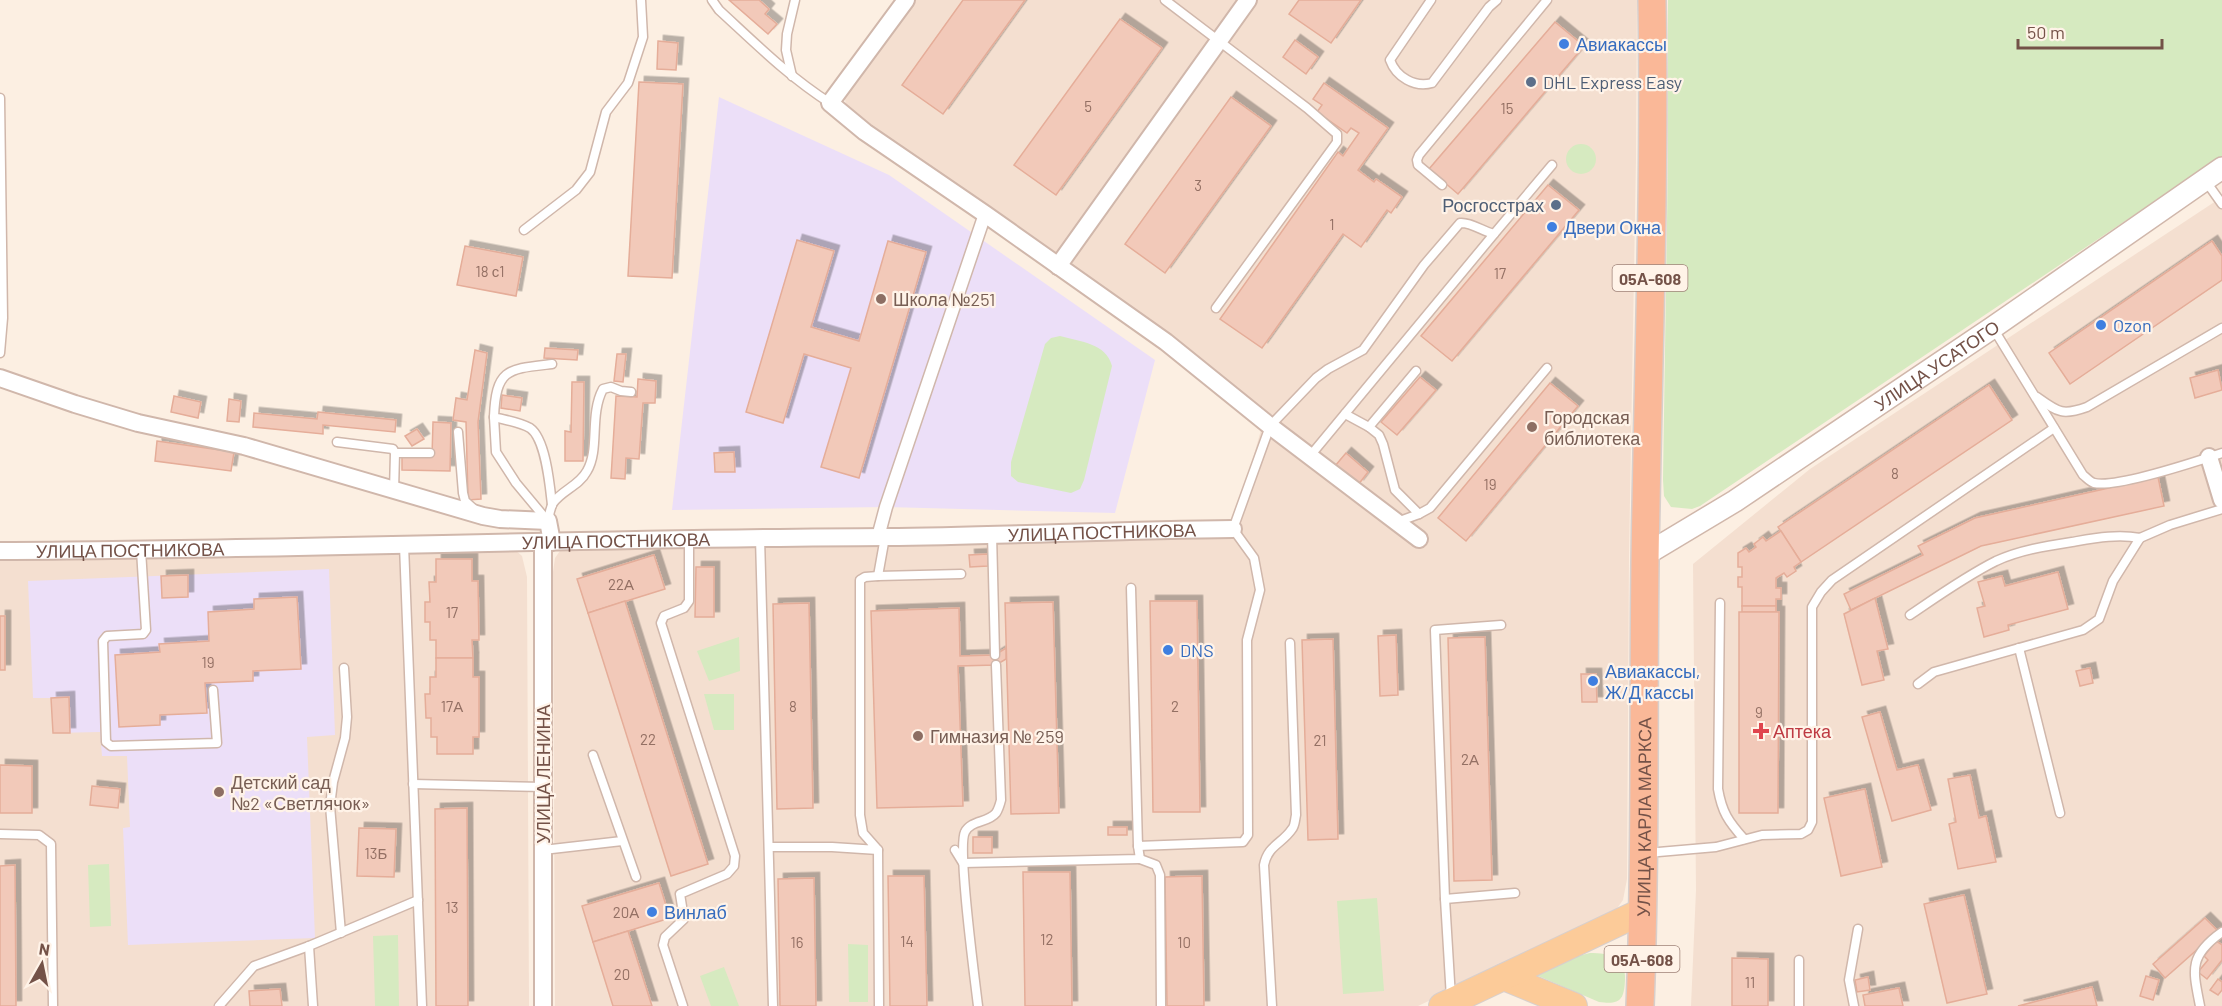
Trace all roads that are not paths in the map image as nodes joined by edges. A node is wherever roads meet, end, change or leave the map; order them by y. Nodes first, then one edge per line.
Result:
1 (641, 0) edge
2 (712, 0) edge
3 (795, 0) edge
4 (906, 0) edge
5 (1165, 0) edge
6 (1248, 0) edge
7 (1431, 0) edge
8 (1497, 0) edge
9 (1547, 0) edge
10 (1652, 0) edge
11 (1218, 42) junction
12 (792, 76) junction
13 (0, 98) edge
14 (830, 103) junction
15 (1552, 165) dead end
16 (2213, 173) edge
17 (1442, 185) dead end
18 (2222, 204) edge
19 (985, 214) junction
20 (524, 230) dead end
21 (1494, 234) junction
22 (1058, 266) junction
23 (1216, 308) dead end
24 (1992, 328) junction
25 (2222, 328) edge
26 (0, 353) edge
27 (552, 364) dead end
28 (1547, 368) dead end
29 (1416, 371) dead end
30 (0, 378) edge
31 (631, 392) dead end
32 (2034, 395) junction
33 (1345, 414) junction
34 (494, 417) junction
35 (1270, 426) junction
36 (1370, 428) junction
37 (2054, 428) junction
38 (458, 432) dead end
39 (337, 442) dead end
40 (395, 453) junction
41 (430, 453) dead end
42 (2216, 455) edge
43 (1310, 456) junction
44 (393, 491) junction
45 (2222, 500) edge
46 (552, 505) junction
47 (2222, 509) edge
48 (1419, 514) junction
49 (481, 516) junction
50 (548, 521) junction
51 (1396, 523) junction
52 (1233, 529) junction
53 (992, 534) junction
54 (882, 537) junction
55 (760, 538) junction
56 (2140, 538) junction
57 (689, 539) junction
58 (1419, 539) dead end
59 (547, 542) junction
60 (404, 545) junction
61 (141, 550) junction
62 (0, 551) edge
63 (1645, 555) junction
64 (961, 574) dead end
65 (878, 576) junction
66 (1131, 588) dead end
67 (1720, 603) dead end
68 (1910, 615) dead end
69 (1501, 625) dead end
70 (1290, 643) dead end
71 (2019, 648) junction
72 (995, 655) dead end
73 (996, 665) dead end
74 (344, 668) dead end
75 (1918, 684) dead end
76 (213, 690) dead end
77 (593, 755) dead end
78 (413, 784) junction
79 (543, 787) junction
80 (2060, 813) dead end
81 (0, 834) edge
82 (1744, 838) junction
83 (622, 841) junction
84 (1138, 846) junction
85 (769, 847) junction
86 (543, 850) junction
87 (878, 850) junction
88 (955, 850) dead end
89 (1643, 853) junction
90 (1140, 859) junction
91 (963, 863) junction
92 (636, 877) dead end
93 (1515, 893) dead end
94 (1445, 899) junction
95 (418, 900) junction
96 (1643, 911) junction
97 (1858, 929) dead end
98 (2222, 932) edge
99 (341, 933) junction
100 (309, 946) junction
101 (1799, 960) dead end
102 (1504, 977) junction
103 (1447, 1004) edge
104 (53, 1006) edge
105 (219, 1006) edge
106 (313, 1006) edge
107 (422, 1006) edge
108 (543, 1006) edge
109 (683, 1006) edge
110 (773, 1006) edge
111 (879, 1006) edge
112 (978, 1006) edge
113 (1161, 1006) edge
114 (1272, 1006) edge
115 (1574, 1006) edge
116 (1640, 1006) edge
117 (1799, 1006) edge
118 (1854, 1006) edge
119 (2200, 1006) edge

1 - 20 lane
2 - 12 lane
3 - 12 lane
4 - 14 street
5 - 11 lane
6 - 11 street
7 - 8 lane
9 - 17 lane
10 - 63 highway, 05А-608
11 - 22 street
11 - 23 lane
12 - 14 lane
13 - 26 lane
14 - 19 street
15 - 21 lane
16 - 18 lane
16 - 24 street, УЛИЦА УСАТОГО
19 - 22 street
19 - 54 street
21 - 33 lane
21 - 35 lane
22 - 35 street
24 - 32 lane
24 - 63 street, УЛИЦА УСАТОГО
25 - 32 lane
27 - 34 lane
28 - 48 lane
29 - 36 lane
30 - 44 street
31 - 46 lane
32 - 37 lane
33 - 36 lane
33 - 43 lane
34 - 46 lane
34 - 50 lane
35 - 43 street
35 - 52 lane
36 - 48 lane
37 - 42 lane
37 - 82 lane
38 - 49 lane
39 - 40 lane
40 - 41 lane
40 - 44 lane
42 - 45 street
43 - 51 street
44 - 49 street
46 - 50 lane
47 - 56 lane
48 - 51 lane
49 - 50 street
50 - 59 street, УЛИЦА ЛЕНИНА
51 - 58 street
52 - 53 street, УЛИЦА ПОСТНИКОВА
52 - 84 lane
53 - 54 street, УЛИЦА ПОСТНИКОВА
53 - 72 lane
54 - 55 street, УЛИЦА ПОСТНИКОВА
54 - 65 lane
55 - 57 street, УЛИЦА ПОСТНИКОВА
55 - 85 lane
56 - 68 lane
56 - 71 lane
57 - 59 street, УЛИЦА ПОСТНИКОВА
57 - 109 lane
59 - 60 street, УЛИЦА ПОСТНИКОВА
59 - 79 street, УЛИЦА ЛЕНИНА
60 - 61 street, УЛИЦА ПОСТНИКОВА
60 - 78 lane
61 - 62 street, УЛИЦА ПОСТНИКОВА
61 - 76 lane
63 - 89 highway, УЛИЦА КАРЛА МАРКСА / 05А-608
64 - 65 lane
65 - 87 lane
66 - 84 lane
67 - 82 lane
69 - 94 lane
70 - 114 lane
71 - 75 lane
71 - 80 lane
73 - 91 lane
74 - 99 lane
77 - 83 lane
78 - 79 lane
78 - 95 lane
79 - 86 street, УЛИЦА ЛЕНИНА
81 - 104 lane
82 - 89 lane
83 - 86 lane
83 - 92 lane
84 - 90 lane
85 - 87 lane
85 - 110 lane
86 - 108 street, УЛИЦА ЛЕНИНА
87 - 111 lane
88 - 91 lane
89 - 96 highway, УЛИЦА КАРЛА МАРКСА / 05А-608
90 - 91 lane
90 - 113 lane
91 - 112 lane
93 - 94 lane
94 - 103 lane
95 - 99 lane
95 - 107 lane
96 - 102 main road
96 - 116 highway, УЛИЦА КАРЛА МАРКСА / 05А-608
97 - 118 lane
98 - 119 lane
99 - 100 lane
100 - 105 lane
100 - 106 lane
101 - 117 lane
102 - 103 main road
102 - 115 main road

